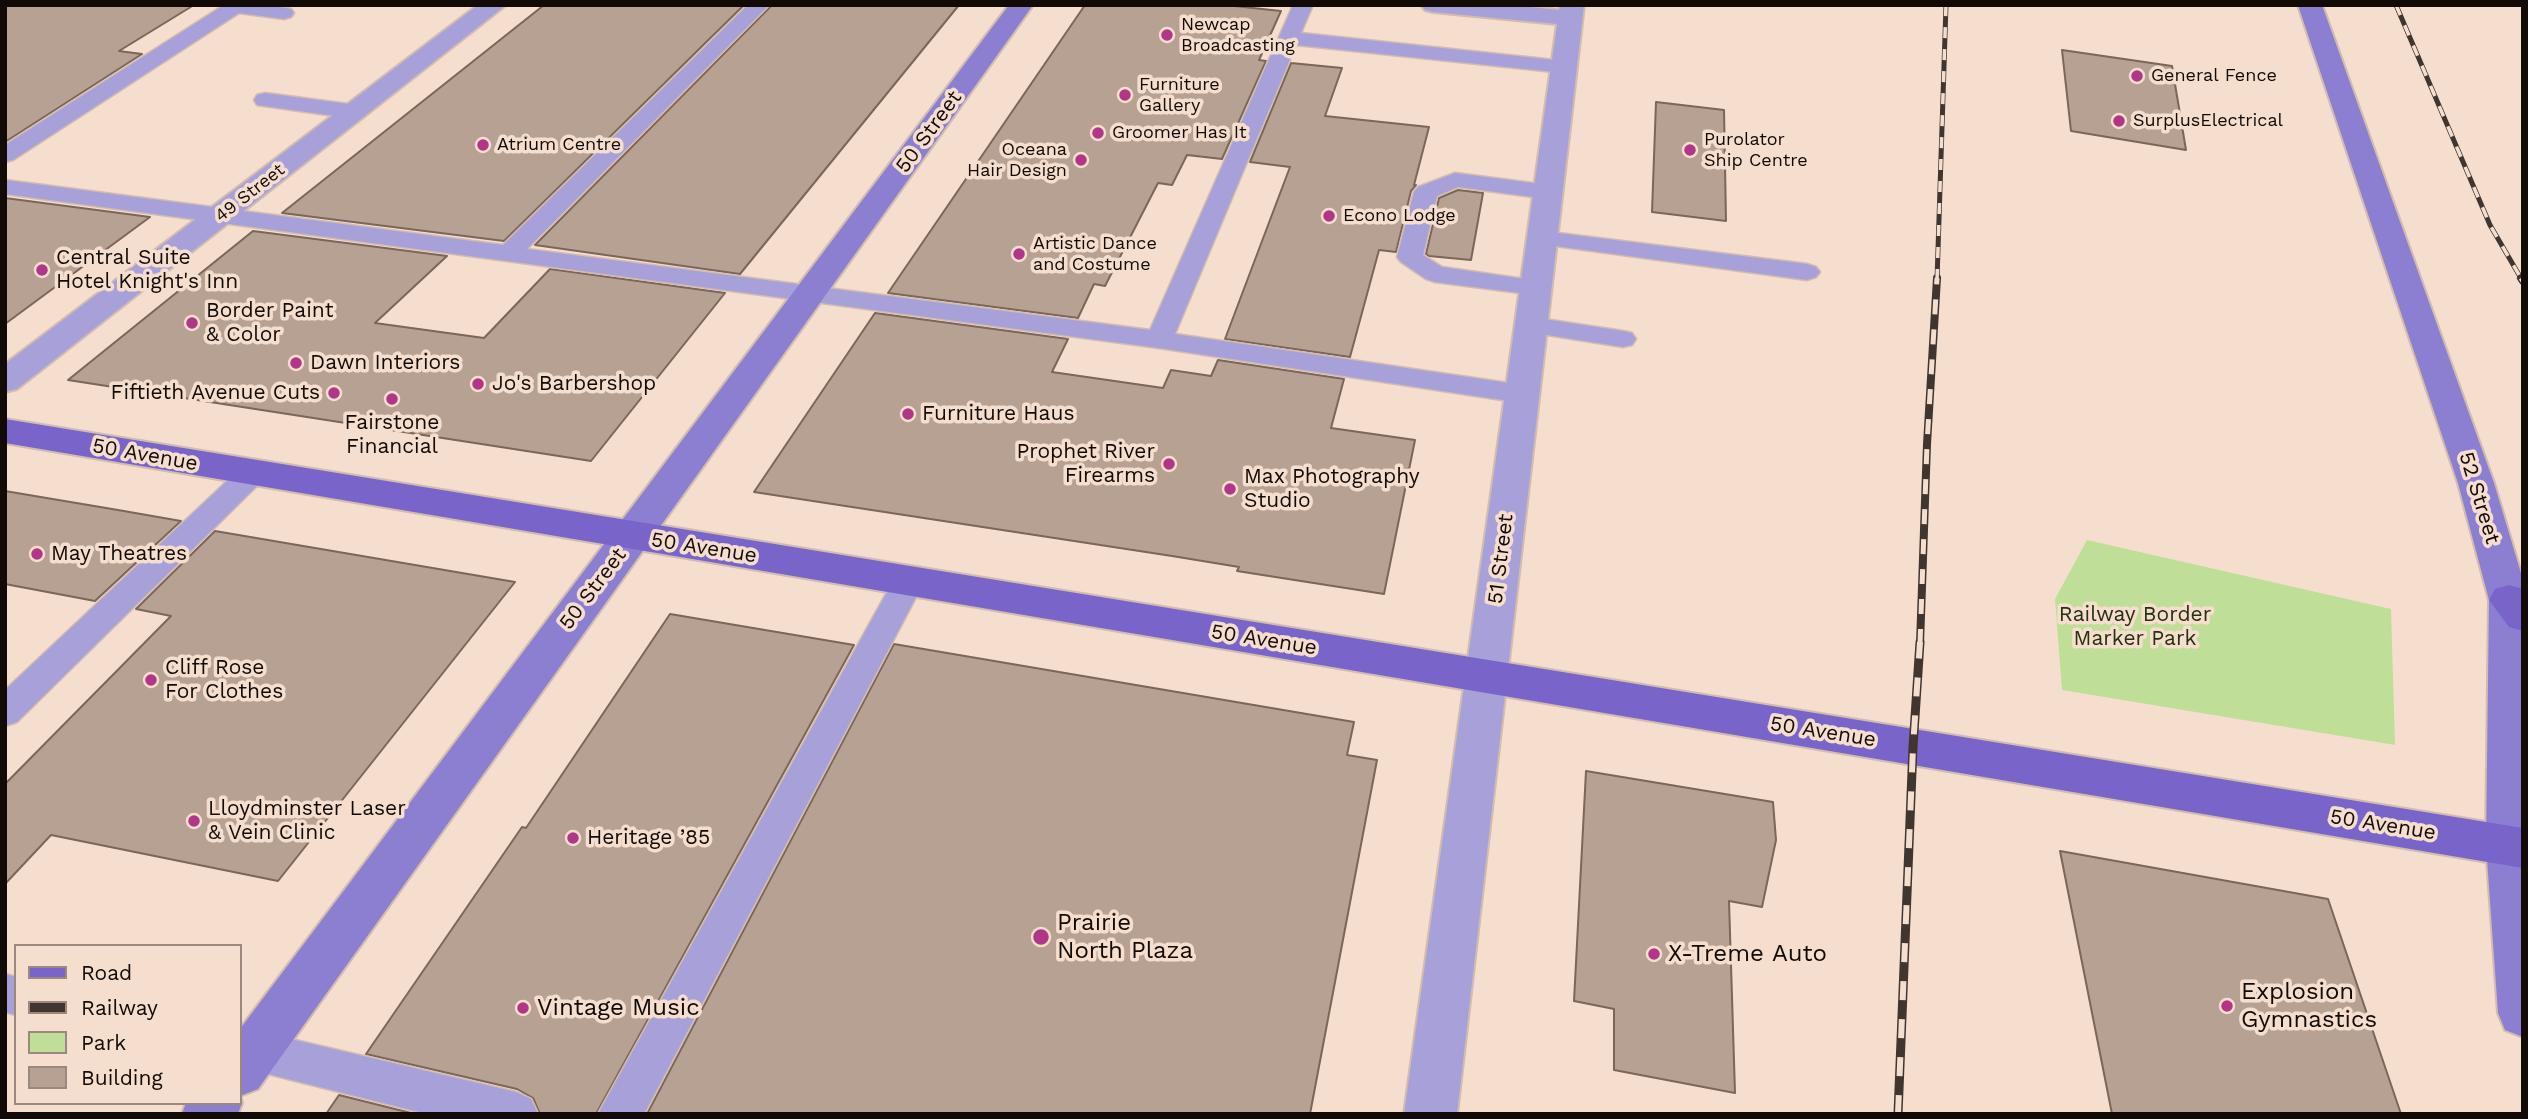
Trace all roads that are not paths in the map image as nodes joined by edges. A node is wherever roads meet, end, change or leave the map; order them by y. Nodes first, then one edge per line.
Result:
1 (494, 5) edge
2 (759, 5) edge
3 (1021, 5) edge
4 (1303, 5) edge
5 (1433, 5) edge
6 (2310, 5) edge
7 (237, 6) edge
8 (1571, 12) edge
9 (284, 13) dead end
10 (1289, 38) junction
11 (1564, 67) junction
12 (265, 100) dead end
13 (355, 112) junction
14 (5, 155) edge
15 (5, 187) edge
16 (1548, 192) junction
17 (221, 215) junction
18 (1542, 238) junction
19 (507, 254) junction
20 (1807, 272) dead end
21 (1536, 287) junction
22 (808, 295) junction
23 (1531, 325) junction
24 (1623, 339) dead end
25 (1159, 340) junction
26 (5, 381) edge
27 (1522, 394) junction
28 (5, 431) edge
29 (253, 473) junction
30 (632, 537) junction
31 (908, 582) junction
32 (2516, 608) edge
33 (1485, 677) junction
34 (5, 712) edge
35 (2516, 846) edge
36 (2523, 1013) edge
37 (245, 1056) edge
38 (516, 1114) edge
39 (620, 1114) edge
40 (1430, 1114) edge

1 - 13 street, 49 Street
2 - 19 lane
3 - 22 main road, 50 Street
4 - 10 lane
5 - 8 street
6 - 32 main road, 52 Street
7 - 9 lane
7 - 14 lane
8 - 11 street, 51 Street
10 - 11 lane
10 - 25 lane
11 - 16 street, 51 Street
12 - 13 lane
13 - 17 street, 49 Street
15 - 17 lane
16 - 18 street, 51 Street
16 - 21 lane
17 - 19 lane
17 - 26 street, 49 Street
18 - 20 lane
18 - 21 street, 51 Street
19 - 22 lane
21 - 23 street, 51 Street
22 - 25 lane
22 - 30 main road, 50 Street
23 - 24 lane
23 - 27 street, 51 Street
25 - 27 lane
27 - 33 street, 51 Street
28 - 29 main road, 50 Avenue
29 - 30 main road, 50 Avenue
29 - 34 lane
30 - 31 main road, 50 Avenue
30 - 37 main road, 50 Street
31 - 33 main road, 50 Avenue
31 - 39 lane
32 - 35 main road, 52 Street
33 - 35 main road, 50 Avenue
33 - 40 street, 51 Street
35 - 36 main road, 52 Street
37 - 38 lane

